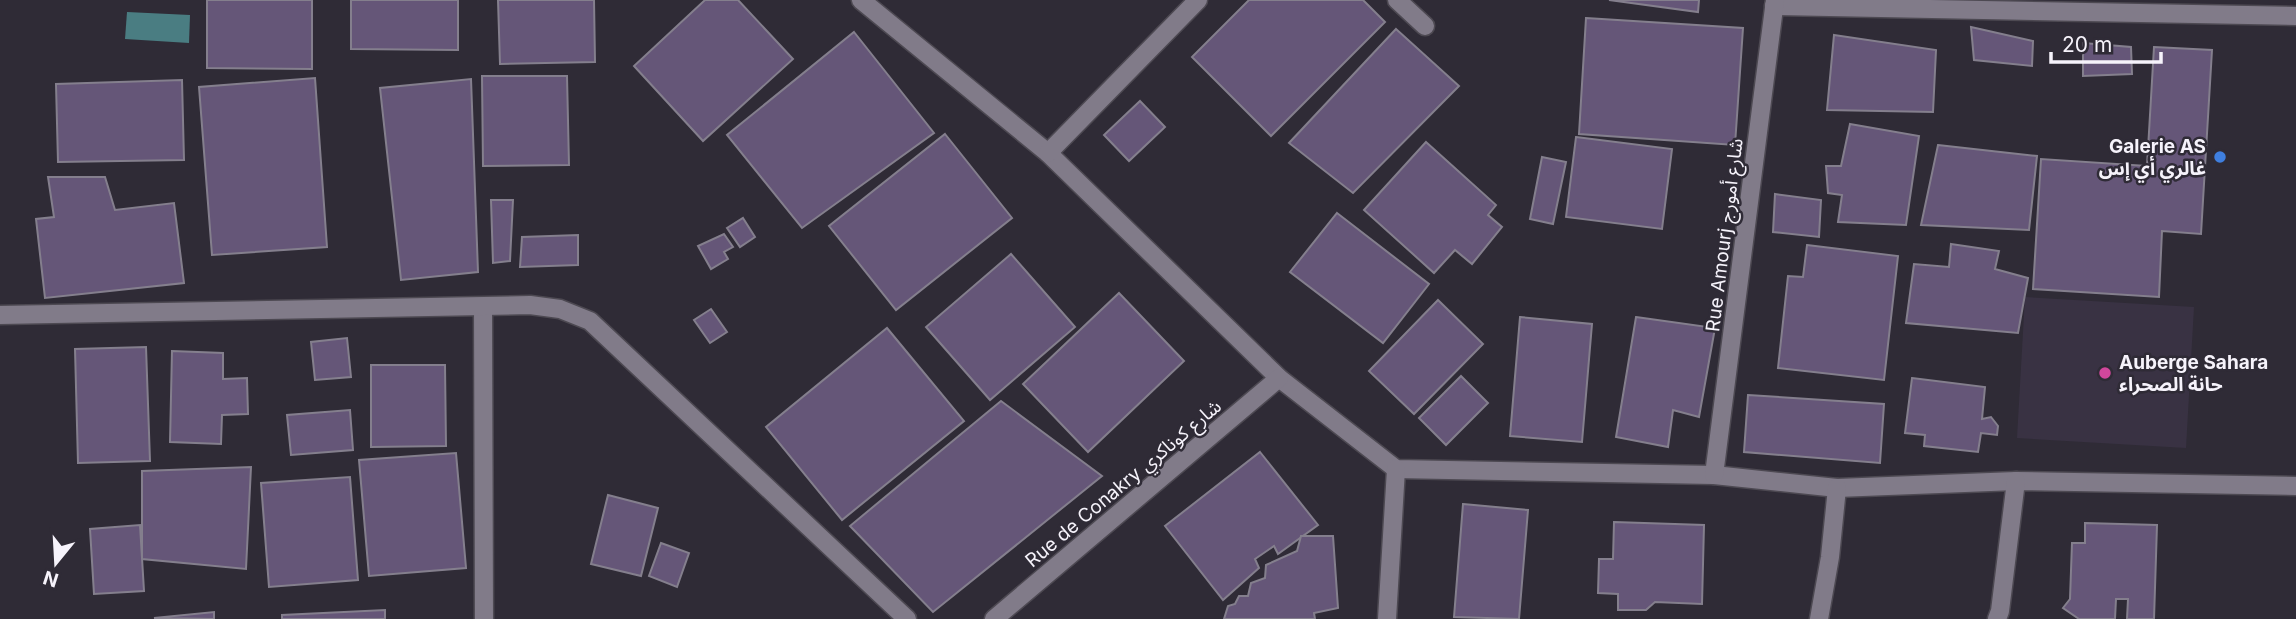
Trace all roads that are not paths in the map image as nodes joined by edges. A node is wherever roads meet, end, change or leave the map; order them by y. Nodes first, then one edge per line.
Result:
1 (861, 0) edge
2 (1198, 0) edge
3 (1398, 0) edge
4 (1775, 3) edge
5 (1928, 4) edge
6 (2296, 16) edge
7 (1425, 26) dead end
8 (1048, 153) junction
9 (483, 307) junction
10 (0, 315) edge
11 (1279, 378) junction
12 (1396, 469) junction
13 (1714, 475) junction
14 (2016, 481) junction
15 (2296, 486) edge
16 (1837, 488) junction
17 (484, 619) edge
18 (907, 619) edge
19 (994, 619) edge
20 (1387, 619) edge
21 (1819, 619) edge
22 (1997, 619) edge

1 - 8 street
2 - 8 street
3 - 7 street
4 - 5 street
4 - 13 street, Rue Amourj شارع أمورج
5 - 6 street
8 - 11 street
9 - 10 street
9 - 17 street
9 - 18 street
11 - 12 street
11 - 19 street, Rue de Conakry شارع كوناكري
12 - 13 street
12 - 20 street
13 - 16 street
14 - 15 street
14 - 16 street
14 - 22 street
16 - 21 street

